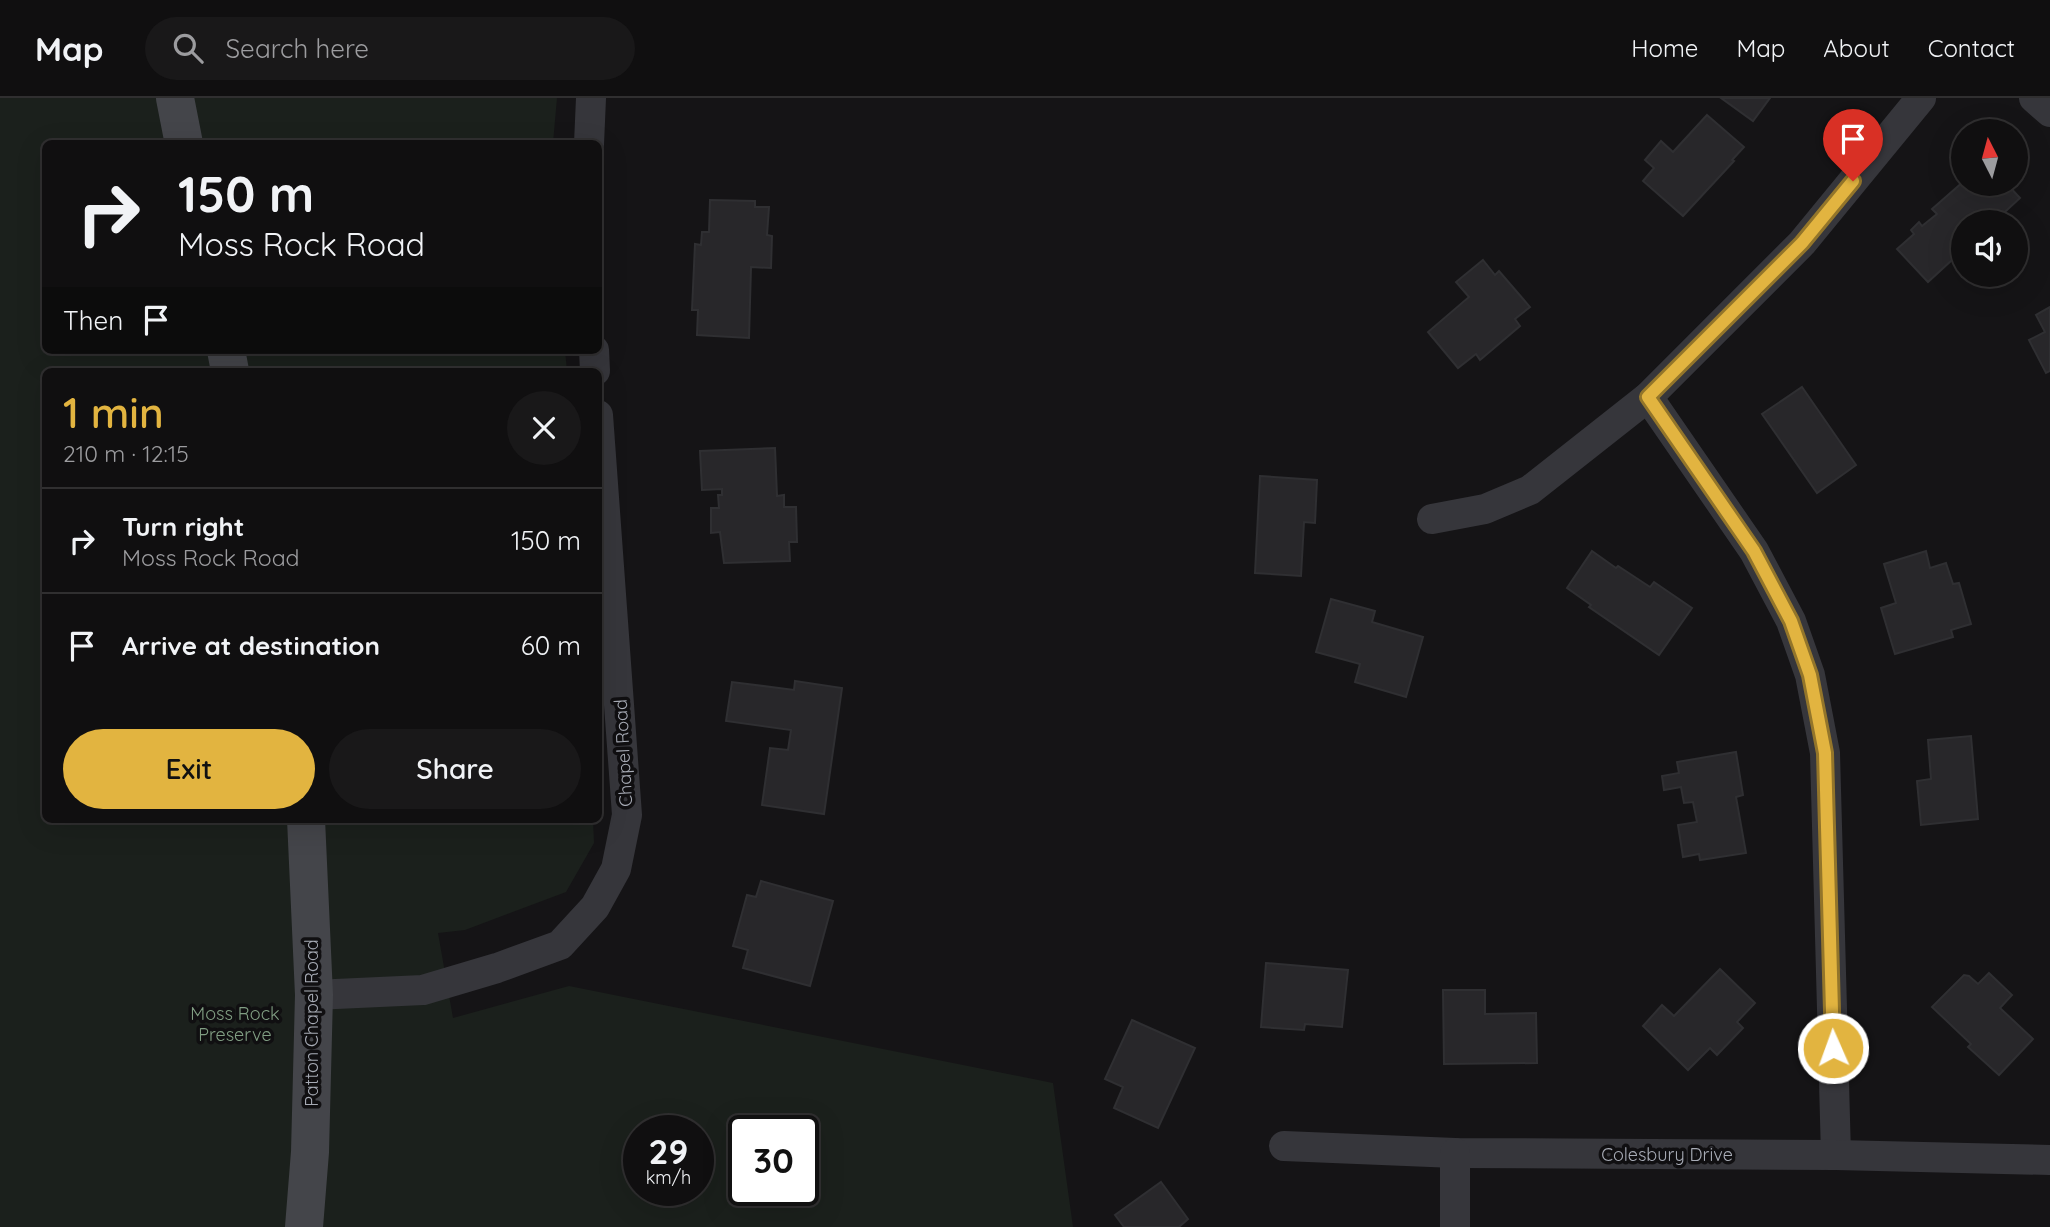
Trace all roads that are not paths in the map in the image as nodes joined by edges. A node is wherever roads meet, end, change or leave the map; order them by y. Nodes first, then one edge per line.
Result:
1 (175, 98) edge
2 (591, 98) edge
3 (1921, 98) edge
4 (2034, 98) edge
5 (2050, 113) edge
6 (183, 140) edge
7 (589, 140) edge
8 (1648, 397) junction
9 (602, 470) edge
10 (1433, 519) dead end
11 (306, 823) edge
12 (314, 995) junction
13 (1284, 1146) dead end
14 (1455, 1153) junction
15 (1836, 1155) junction
16 (2050, 1160) edge
17 (304, 1227) edge
18 (1455, 1227) edge

1 - 6 street
2 - 7 street
3 - 8 street
4 - 5 street
8 - 10 street
8 - 15 street
9 - 12 street, Chapel Road
11 - 12 street, Patton Chapel Road
12 - 17 street, Patton Chapel Road
13 - 14 street, Colesbury Drive
14 - 15 street, Colesbury Drive
14 - 18 street
15 - 16 street, Colesbury Drive

